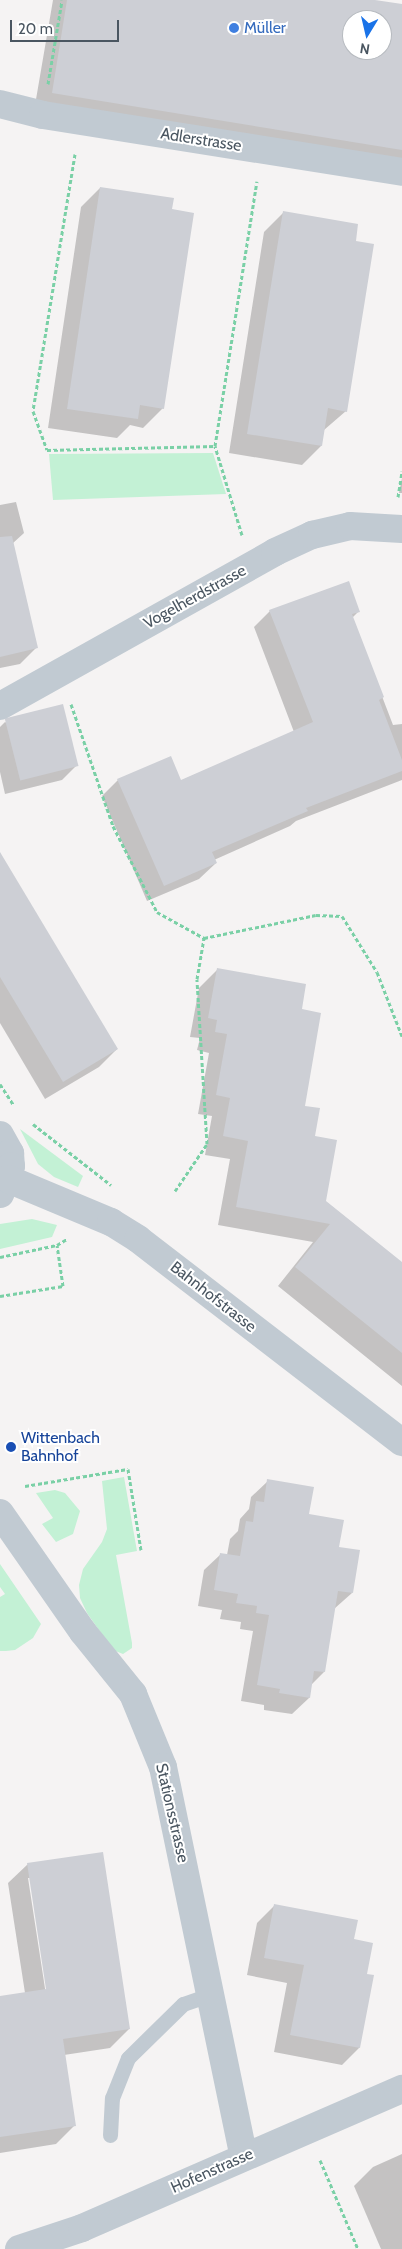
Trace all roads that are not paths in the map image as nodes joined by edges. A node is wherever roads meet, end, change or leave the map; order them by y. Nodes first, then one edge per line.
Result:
1 (0, 104) edge
2 (402, 172) edge
3 (402, 529) edge
4 (0, 706) edge
5 (0, 1134) edge
6 (4, 1186) edge
7 (402, 1442) edge
8 (0, 1513) edge
9 (209, 1995) junction
10 (402, 2089) edge
11 (110, 2135) dead end
12 (244, 2157) junction
13 (20, 2249) edge

1 - 2 street, Adlerstrasse
3 - 4 street, Vogelherdstrasse
5 - 6 street
6 - 7 street, Bahnhofstrasse
8 - 9 street, Stationsstrasse
9 - 11 lane
9 - 12 street, Stationsstrasse
10 - 12 street, Hofenstrasse
12 - 13 street, Hofenstrasse

